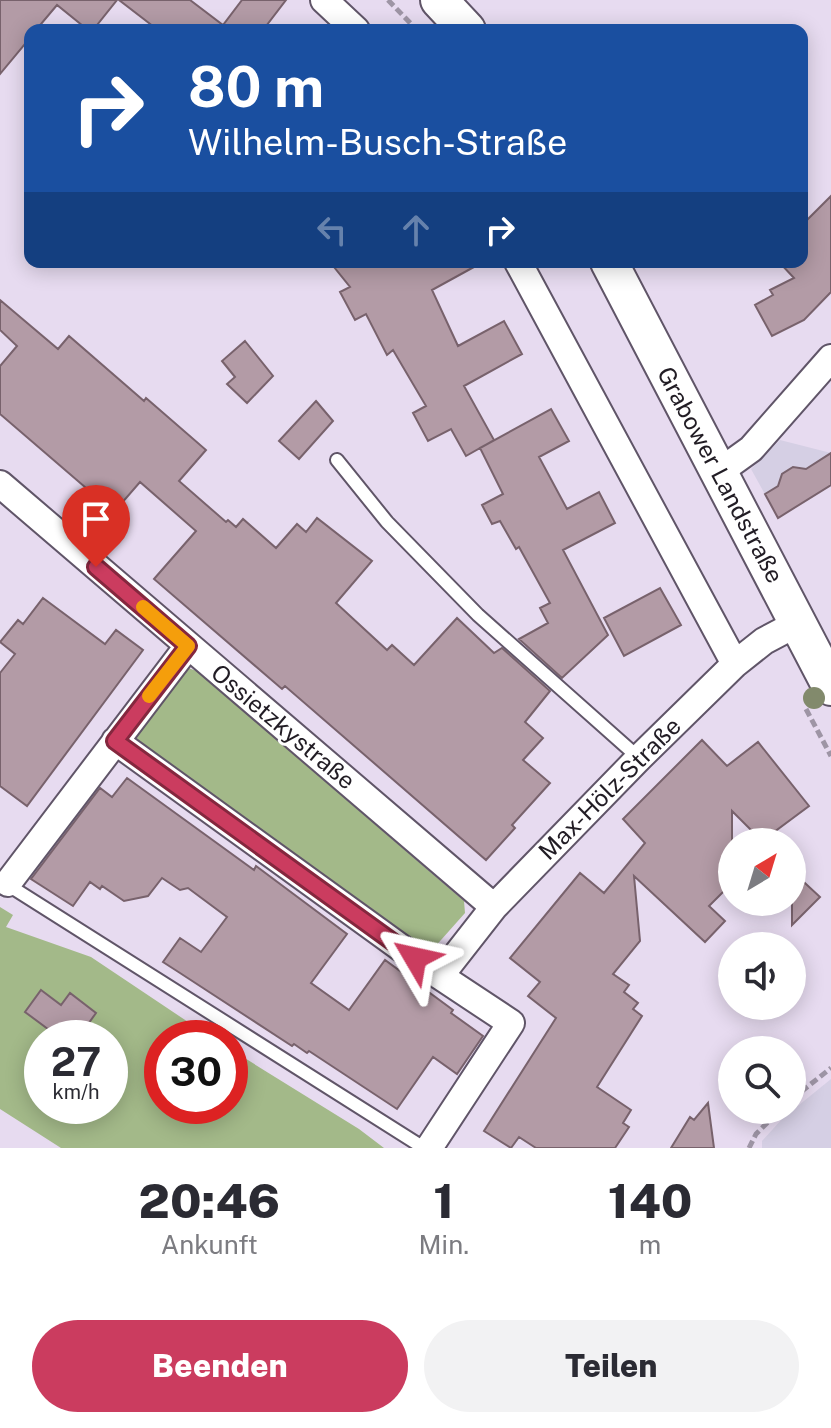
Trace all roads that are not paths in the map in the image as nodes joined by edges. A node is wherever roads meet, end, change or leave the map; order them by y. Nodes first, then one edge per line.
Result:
1 (324, 0) edge
2 (439, 0) edge
3 (350, 24) edge
4 (461, 24) edge
5 (521, 268) edge
6 (612, 268) edge
7 (831, 358) edge
8 (337, 460) dead end
9 (719, 472) junction
10 (0, 484) edge
11 (798, 623) junction
12 (188, 646) junction
13 (735, 664) junction
14 (831, 687) edge
15 (115, 741) junction
16 (639, 758) junction
17 (4, 883) edge
18 (494, 907) junction
19 (440, 976) junction
20 (427, 1148) edge

1 - 3 street
2 - 4 main road
5 - 13 street
6 - 9 main road, Grabower Landstraße
7 - 9 street
8 - 16 lane
9 - 11 main road, Grabower Landstraße
10 - 12 street, Ossietzkystraße
11 - 13 street, Max-Hölz-Straße
11 - 14 main road, Grabower Landstraße
12 - 15 street
12 - 18 street, Ossietzkystraße
13 - 16 street, Max-Hölz-Straße
15 - 17 street
15 - 19 street
16 - 18 street, Max-Hölz-Straße
17 - 20 lane
18 - 19 street, Max-Hölz-Straße
19 - 20 street

